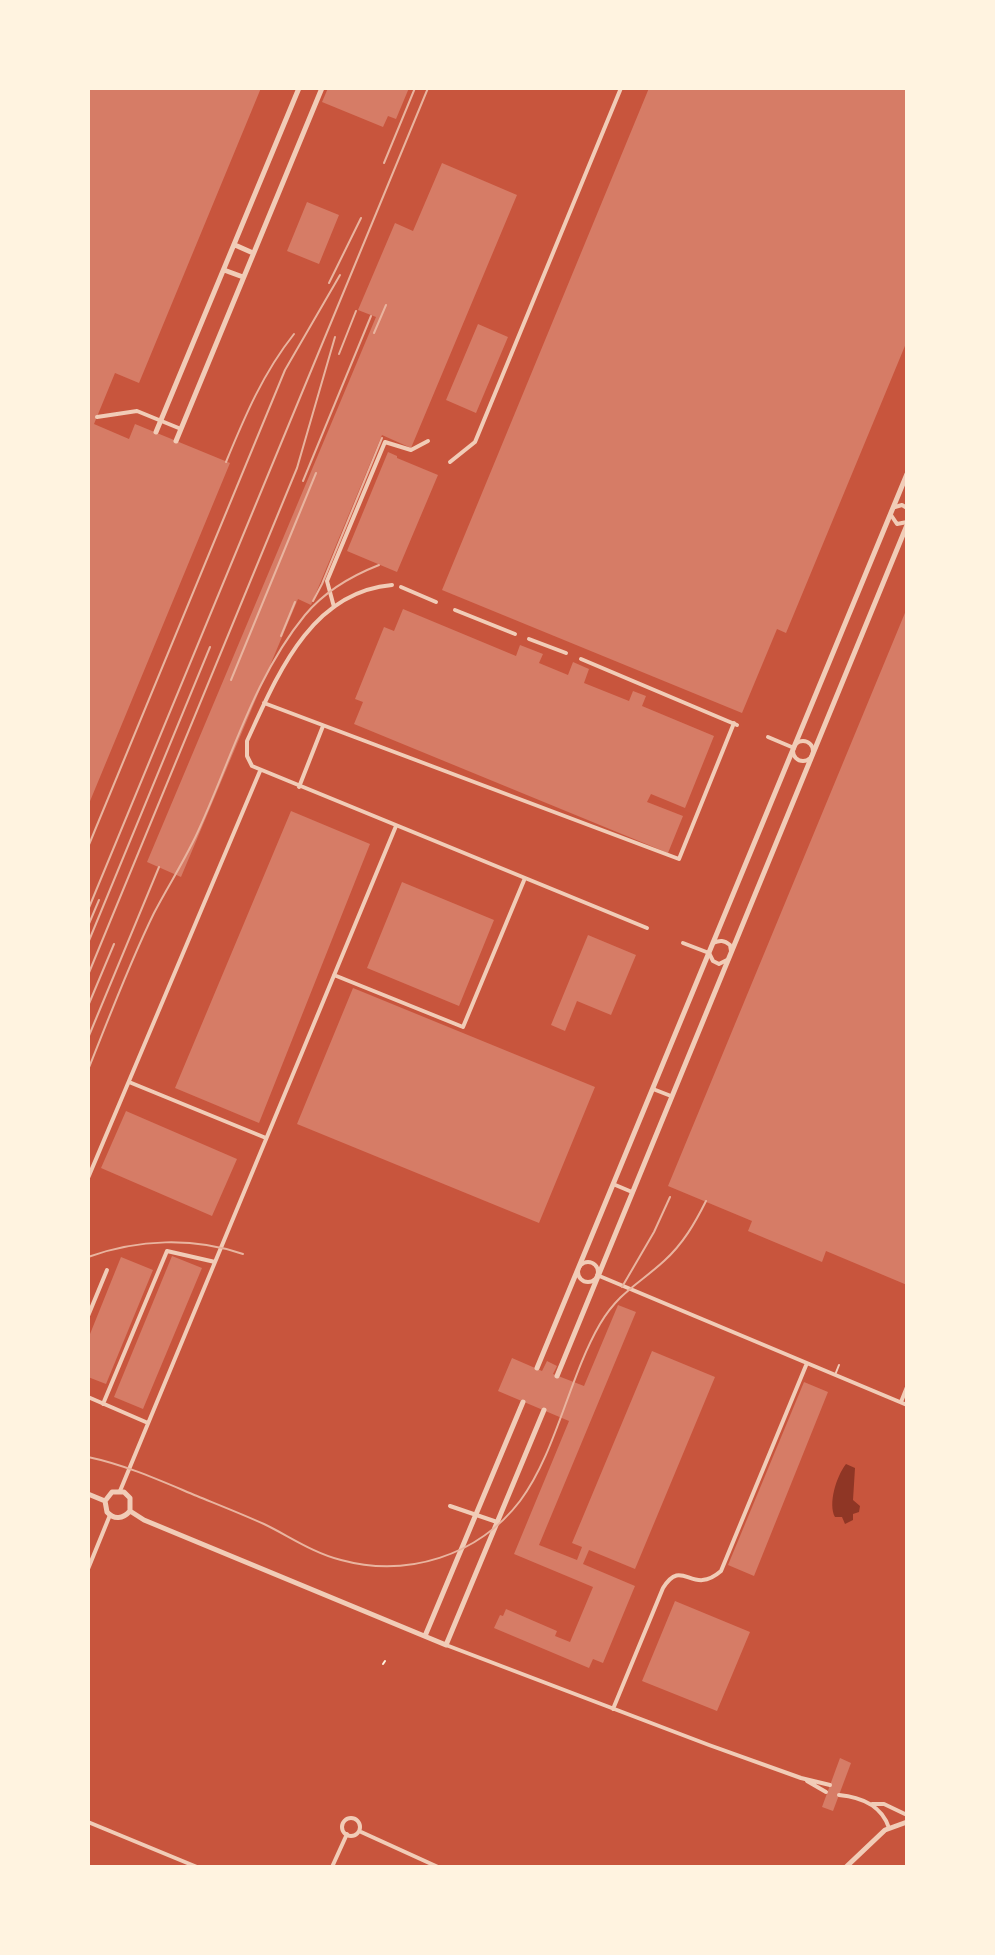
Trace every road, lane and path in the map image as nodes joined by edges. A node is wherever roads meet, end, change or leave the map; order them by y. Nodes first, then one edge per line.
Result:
1 (299, 88) edge
2 (322, 88) edge
3 (621, 88) edge
4 (235, 245) junction
5 (253, 253) junction
6 (224, 270) junction
7 (243, 277) junction
8 (97, 417) dead end
9 (161, 421) junction
10 (181, 429) junction
11 (156, 432) dead end
12 (176, 441) dead end
13 (428, 441) dead end
14 (450, 462) dead end
15 (907, 474) edge
16 (907, 508) edge
17 (892, 511) junction
18 (907, 524) edge
19 (392, 585) dead end
20 (401, 587) dead end
21 (436, 602) dead end
22 (334, 607) junction
23 (455, 610) dead end
24 (515, 634) dead end
25 (529, 639) dead end
26 (566, 653) dead end
27 (581, 659) dead end
28 (264, 703) junction
29 (324, 725) junction
30 (768, 737) dead end
31 (794, 748) junction
32 (812, 755) junction
33 (260, 771) junction
34 (299, 787) junction
35 (396, 826) junction
36 (525, 878) junction
37 (647, 928) dead end
38 (683, 943) dead end
39 (713, 943) junction
40 (731, 951) junction
41 (709, 953) junction
42 (727, 960) junction
43 (334, 975) junction
44 (129, 1082) junction
45 (653, 1089) junction
46 (671, 1096) junction
47 (266, 1138) junction
48 (88, 1178) edge
49 (613, 1184) junction
50 (632, 1192) junction
51 (215, 1262) junction
52 (578, 1269) junction
53 (107, 1270) dead end
54 (597, 1275) junction
55 (88, 1316) edge
56 (807, 1363) junction
57 (839, 1365) dead end
58 (537, 1368) dead end
59 (835, 1375) junction
60 (557, 1376) dead end
61 (907, 1387) edge
62 (88, 1397) edge
63 (523, 1402) dead end
64 (904, 1403) edge
65 (103, 1404) junction
66 (544, 1410) dead end
67 (148, 1423) junction
68 (120, 1491) junction
69 (88, 1494) edge
70 (105, 1501) junction
71 (450, 1506) dead end
72 (130, 1511) junction
73 (477, 1514) junction
74 (110, 1515) junction
75 (497, 1522) junction
76 (88, 1569) edge
77 (425, 1636) junction
78 (446, 1645) junction
79 (613, 1709) junction
80 (801, 1778) junction
81 (830, 1785) dead end
82 (826, 1792) dead end
83 (840, 1792) dead end
84 (870, 1804) junction
85 (907, 1815) edge
86 (88, 1822) edge
87 (907, 1822) edge
88 (889, 1828) junction
89 (359, 1831) junction
90 (347, 1834) junction
91 (197, 1867) edge
92 (332, 1867) edge
93 (438, 1867) edge
94 (846, 1867) edge

1 - 4 street
2 - 5 street
3 - 14 street
4 - 5 street
4 - 6 street
5 - 7 street
6 - 7 street
6 - 9 street
7 - 10 street
8 - 9 street
9 - 10 street
9 - 11 street
10 - 12 street
13 - 22 street
15 - 17 street
16 - 17 street
17 - 18 street
17 - 31 street
18 - 32 street
19 - 22 street
20 - 21 street
22 - 28 street
23 - 24 street
25 - 26 street
27 - 29 street
28 - 29 street
28 - 33 street
29 - 34 street
30 - 31 street
31 - 32 street
31 - 32 street
31 - 39 street
32 - 40 street
33 - 34 street
33 - 44 street
34 - 35 street
35 - 36 street
35 - 43 street
36 - 37 street
36 - 43 street
38 - 41 street
39 - 40 street
39 - 41 street
40 - 42 street
41 - 42 street
41 - 45 street
42 - 46 street
43 - 47 street
44 - 47 street
44 - 48 street
45 - 46 street
45 - 49 street
46 - 50 street
47 - 51 street
49 - 50 street
49 - 52 street
50 - 54 street
51 - 65 street
51 - 67 street
52 - 54 street
52 - 54 street
52 - 58 street
53 - 55 street
54 - 56 street
54 - 60 street
56 - 59 street
56 - 79 street
57 - 59 lane
59 - 64 street
61 - 64 street
62 - 65 street
63 - 73 street
65 - 67 street
66 - 75 street
67 - 68 street
68 - 70 street
68 - 72 street
69 - 70 street
70 - 74 street
71 - 73 street
72 - 74 street
72 - 77 street
73 - 75 street
73 - 77 street
74 - 76 street
75 - 78 street
77 - 78 street
78 - 79 street
79 - 80 street
80 - 81 street
80 - 82 street
83 - 84 street
84 - 85 street
84 - 88 street
86 - 91 street
87 - 88 street
88 - 94 street
89 - 90 street
89 - 90 street
89 - 93 street
90 - 92 street

